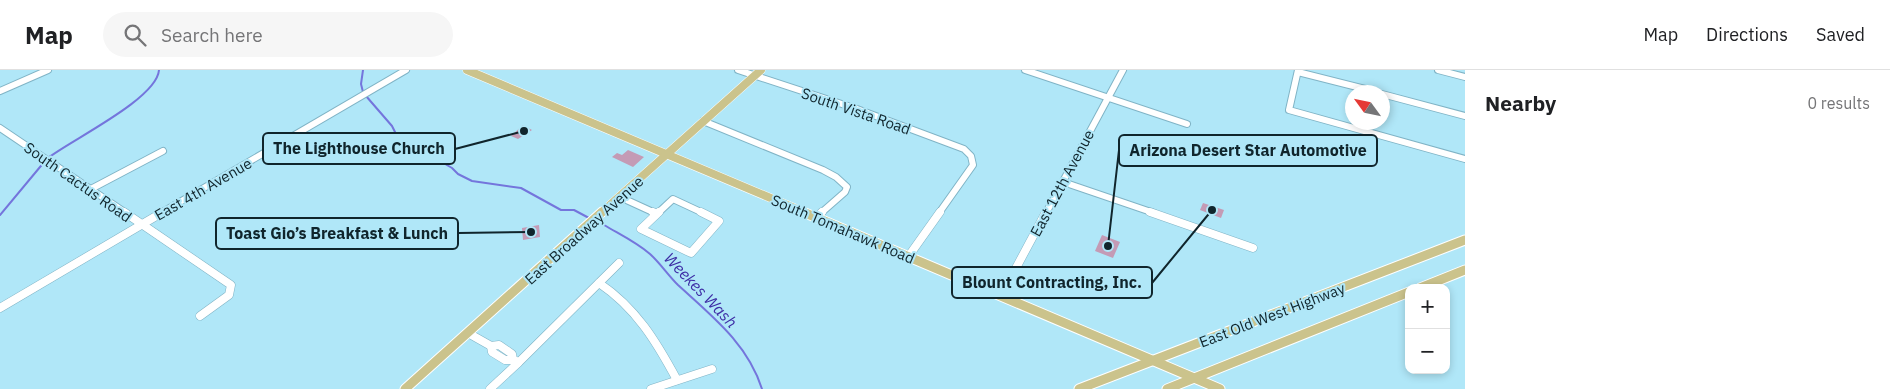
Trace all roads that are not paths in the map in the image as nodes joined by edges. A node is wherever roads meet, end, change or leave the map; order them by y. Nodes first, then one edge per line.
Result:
1 (48, 70) edge
2 (406, 70) edge
3 (467, 70) edge
4 (738, 70) edge
5 (761, 70) edge
6 (1025, 70) edge
7 (1123, 70) edge
8 (1438, 70) edge
9 (1298, 71) edge
10 (754, 76) junction
11 (1465, 77) edge
12 (1351, 85) edge
13 (0, 91) edge
14 (1390, 96) edge
15 (1108, 98) junction
16 (1465, 116) edge
17 (703, 121) junction
18 (1187, 124) dead end
19 (0, 128) edge
20 (163, 151) dead end
21 (668, 154) junction
22 (1465, 159) edge
23 (1063, 182) junction
24 (89, 190) junction
25 (620, 197) junction
26 (656, 214) junction
27 (816, 218) junction
28 (142, 226) junction
29 (1465, 240) edge
30 (1252, 248) dead end
31 (908, 257) junction
32 (619, 263) dead end
33 (1465, 270) edge
34 (599, 283) junction
35 (1430, 284) edge
36 (1405, 294) edge
37 (1001, 296) junction
38 (0, 308) edge
39 (200, 316) dead end
40 (468, 333) junction
41 (1155, 360) junction
42 (515, 361) junction
43 (712, 369) dead end
44 (1195, 378) junction
45 (677, 380) junction
46 (405, 389) edge
47 (490, 389) edge
48 (651, 389) edge
49 (1079, 389) edge
50 (1168, 389) edge
51 (1220, 389) edge

1 - 13 street
2 - 28 street, East 4th Avenue
3 - 21 main road, South Tomahawk Road
4 - 10 street, South Vista Road
5 - 10 main road, East Broadway Avenue
6 - 15 street
7 - 15 street, East 12th Avenue
8 - 11 street
9 - 12 street
9 - 22 street
10 - 17 main road, East Broadway Avenue
10 - 31 street, South Vista Road
14 - 16 street
15 - 18 street
15 - 23 street, East 12th Avenue
17 - 21 main road, East Broadway Avenue
17 - 27 street
19 - 24 street, South Cactus Road
20 - 24 street
21 - 25 main road, East Broadway Avenue
21 - 27 main road, South Tomahawk Road
23 - 30 street
23 - 37 street, East 12th Avenue
24 - 28 street, South Cactus Road
25 - 26 street
25 - 40 main road, East Broadway Avenue
26 - 26 street
27 - 31 main road, South Tomahawk Road
28 - 38 street, East 4th Avenue
28 - 39 street, South Cactus Road
29 - 41 main road, East Old West Highway
31 - 37 main road, South Tomahawk Road
32 - 34 street
33 - 35 main road
34 - 42 street
34 - 45 street
36 - 44 main road, East Old West Highway
37 - 41 main road, South Tomahawk Road
40 - 42 street
40 - 46 main road, East Broadway Avenue
41 - 44 main road, South Tomahawk Road
41 - 49 main road, East Old West Highway
42 - 47 street
43 - 45 street
44 - 50 main road, East Old West Highway
44 - 51 main road, South Tomahawk Road
45 - 48 street

